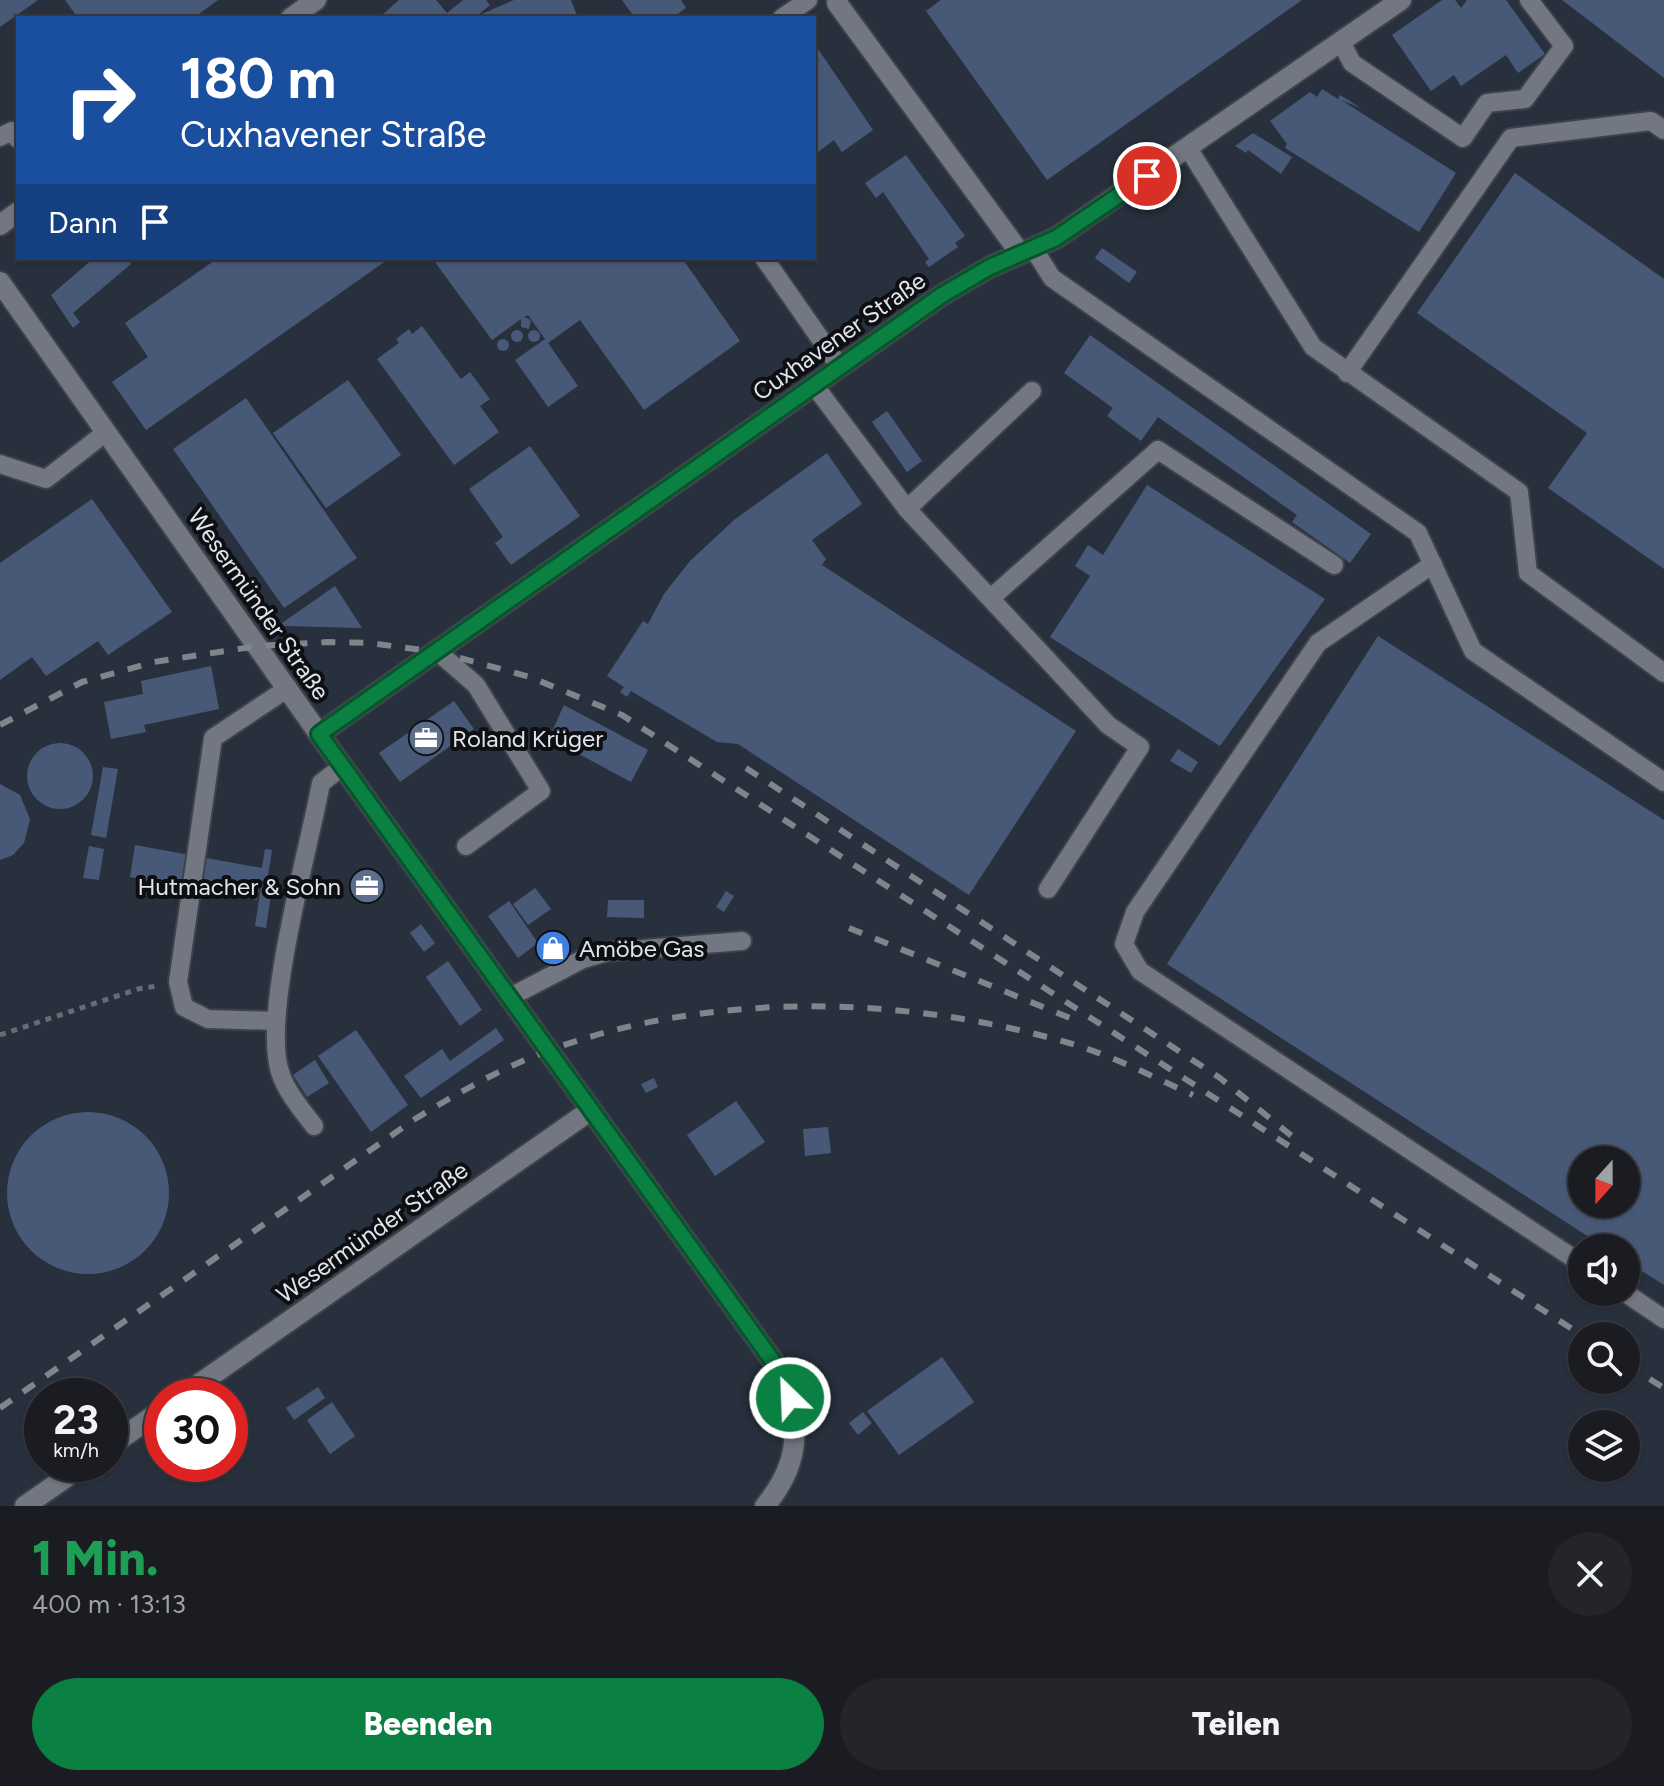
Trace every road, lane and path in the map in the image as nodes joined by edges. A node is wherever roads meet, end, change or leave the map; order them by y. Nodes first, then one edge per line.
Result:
1 (316, 0) edge
2 (808, 0) edge
3 (1401, 0) edge
4 (1529, 0) edge
5 (837, 3) dead end
6 (294, 16) edge
7 (785, 16) edge
8 (1341, 42) junction
9 (1664, 130) edge
10 (16, 136) edge
11 (0, 137) edge
12 (1188, 148) junction
13 (1027, 251) junction
14 (765, 260) edge
15 (0, 282) edge
16 (840, 367) junction
17 (1347, 373) junction
18 (814, 385) junction
19 (1032, 391) dead end
20 (105, 433) junction
21 (0, 464) edge
22 (907, 509) junction
23 (1433, 564) junction
24 (1334, 565) dead end
25 (992, 597) junction
26 (438, 652) junction
27 (1664, 673) edge
28 (288, 688) junction
29 (319, 734) junction
30 (342, 767) junction
31 (1664, 782) edge
32 (466, 846) dead end
33 (1048, 889) dead end
34 (742, 941) dead end
35 (178, 982) junction
36 (510, 997) junction
37 (276, 1021) junction
38 (0, 1035) edge
39 (591, 1110) junction
40 (314, 1126) dead end
41 (1568, 1255) edge
42 (1640, 1303) edge
43 (1664, 1319) edge
44 (208, 1378) edge
45 (59, 1482) edge
46 (25, 1506) edge
47 (765, 1506) edge

1 - 6 street
2 - 7 lane
3 - 8 street, Cuxhavener Straße
4 - 8 lane
5 - 13 street
8 - 12 street, Cuxhavener Straße
9 - 17 lane
10 - 11 lane
12 - 13 street, Cuxhavener Straße
12 - 17 lane
13 - 16 street, Cuxhavener Straße
13 - 23 lane
14 - 16 lane
15 - 20 street, Wesermünder Straße
16 - 18 street, Cuxhavener Straße
17 - 27 lane
18 - 22 lane
18 - 26 street, Cuxhavener Straße
19 - 22 lane
20 - 21 lane
20 - 28 street, Wesermünder Straße
22 - 25 lane
23 - 31 lane
23 - 41 lane
24 - 25 lane
25 - 33 lane
26 - 29 street, Cuxhavener Straße
26 - 32 lane
28 - 29 street, Wesermünder Straße
28 - 35 lane
29 - 30 street, Wesermünder Straße
30 - 36 street, Wesermünder Straße
30 - 37 lane
34 - 36 lane
35 - 37 lane
35 - 38 path
36 - 39 street, Wesermünder Straße
37 - 40 lane
39 - 44 street, Wesermünder Straße
39 - 47 street, Wesermünder Straße
42 - 43 lane
45 - 46 street

